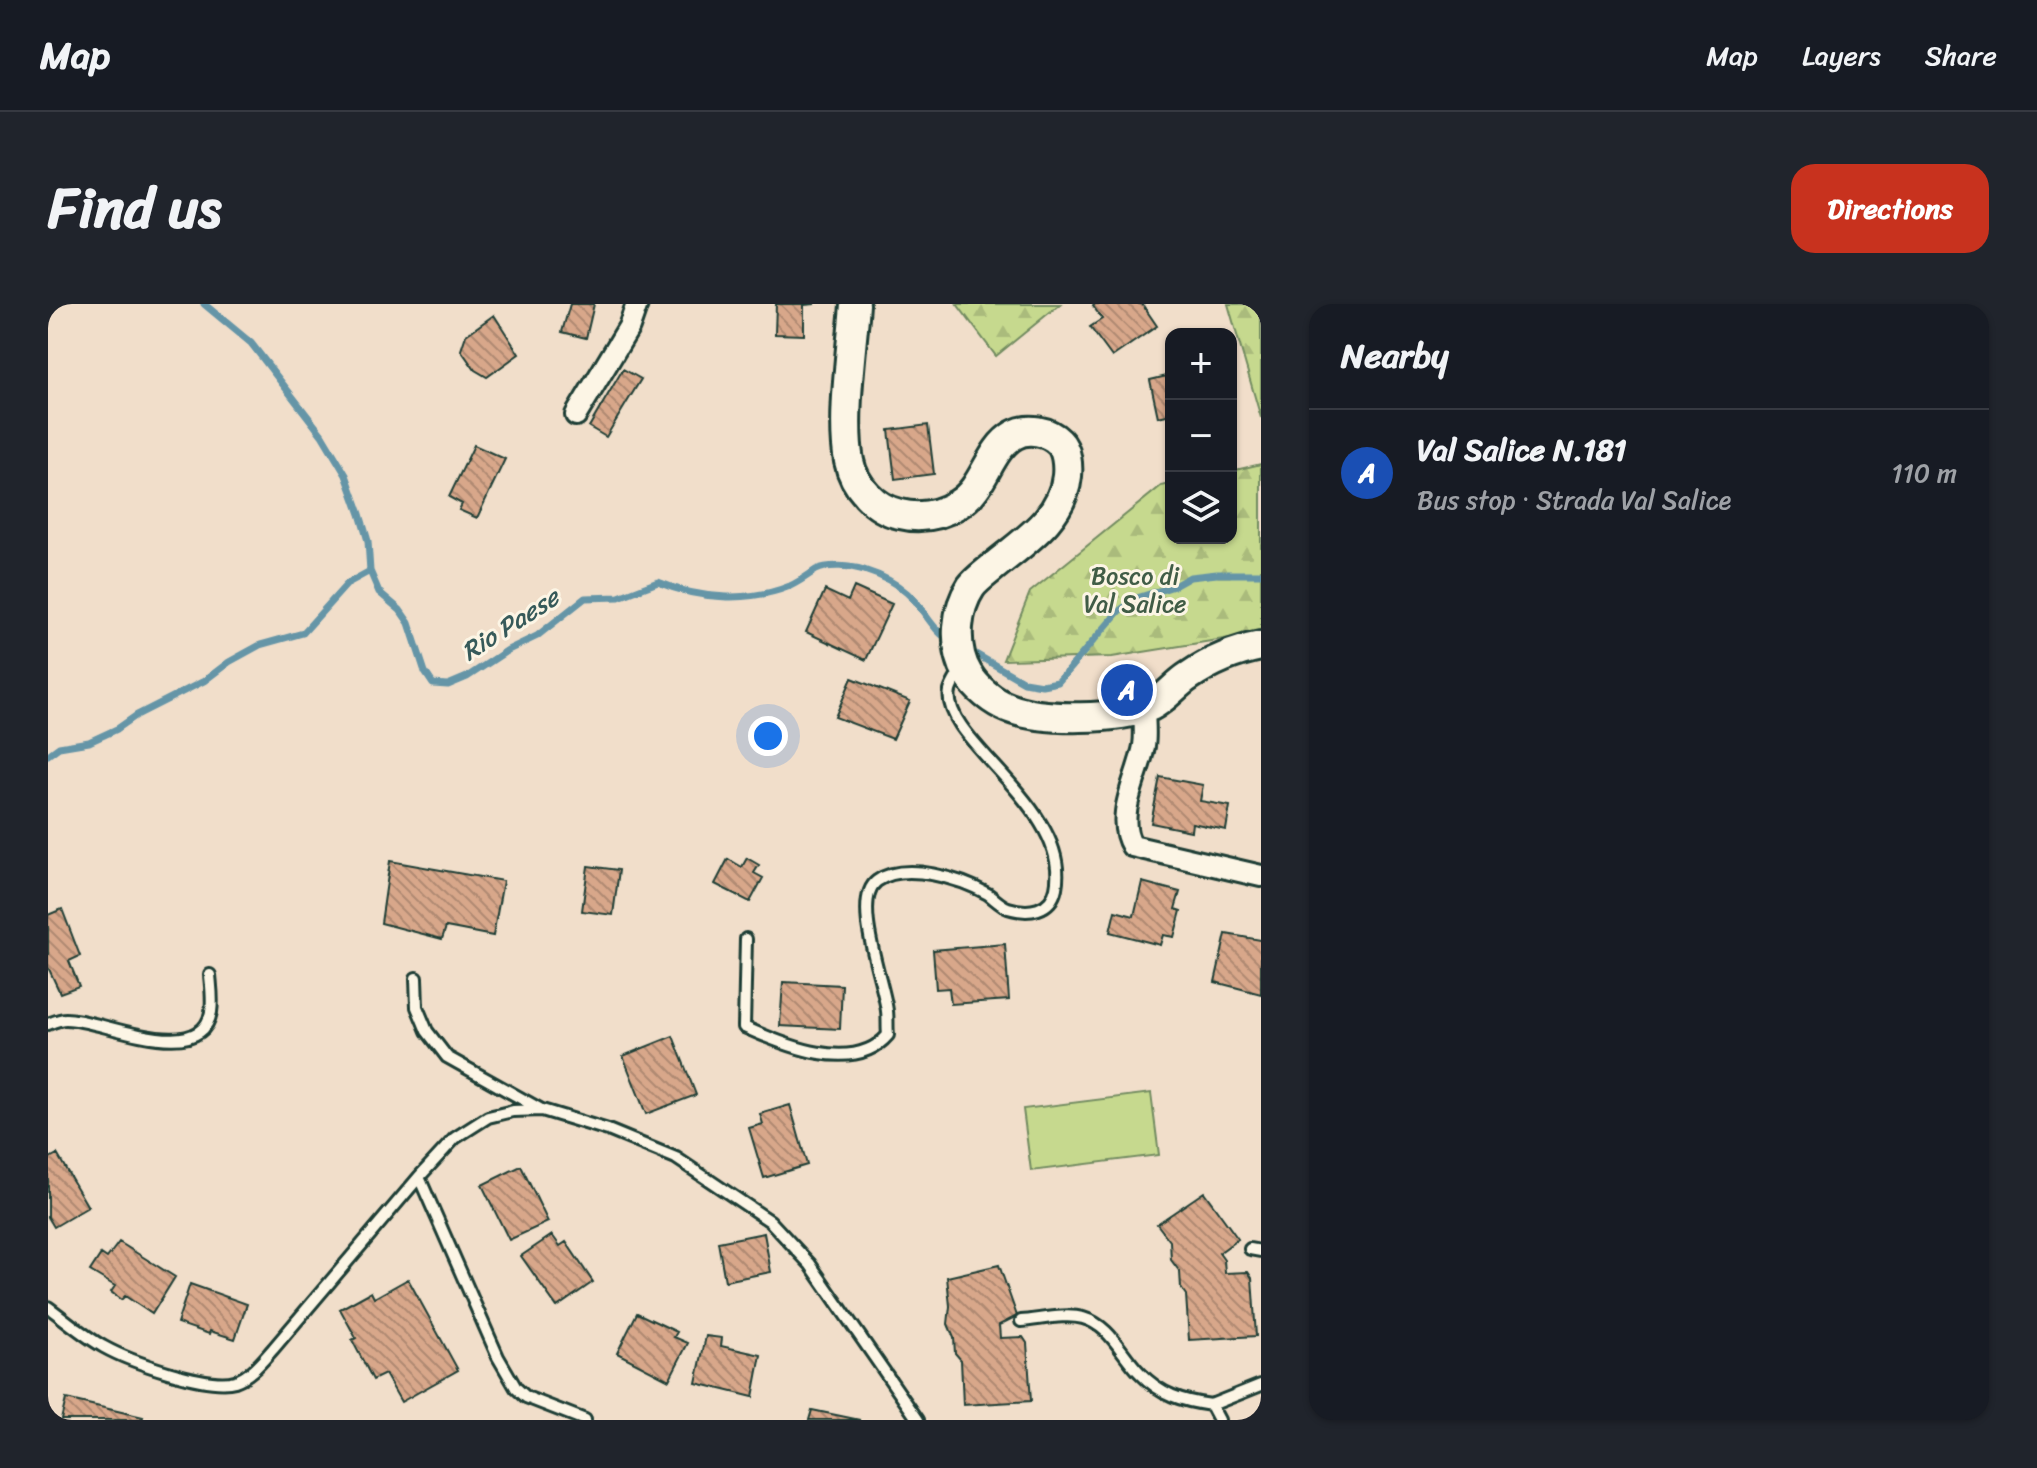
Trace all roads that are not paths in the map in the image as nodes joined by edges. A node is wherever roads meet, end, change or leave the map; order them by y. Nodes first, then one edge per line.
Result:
1 (637, 304) edge
2 (855, 304) edge
3 (576, 415) dead end
4 (1261, 646) edge
5 (960, 652) junction
6 (1144, 708) junction
7 (1261, 876) edge
8 (746, 939) dead end
9 (210, 975) dead end
10 (416, 978) dead end
11 (48, 1024) edge
12 (542, 1110) junction
13 (419, 1177) junction
14 (48, 1307) edge
15 (1021, 1321) dead end
16 (1261, 1385) edge
17 (1211, 1405) junction
18 (585, 1420) edge
19 (918, 1420) edge
20 (1219, 1420) edge

1 - 3 street
2 - 5 street
4 - 6 street
5 - 6 street
5 - 8 lane
6 - 7 street
9 - 11 lane
10 - 12 lane
12 - 13 lane
12 - 19 lane
13 - 14 lane
13 - 18 lane
15 - 17 lane
16 - 17 lane
17 - 20 lane

